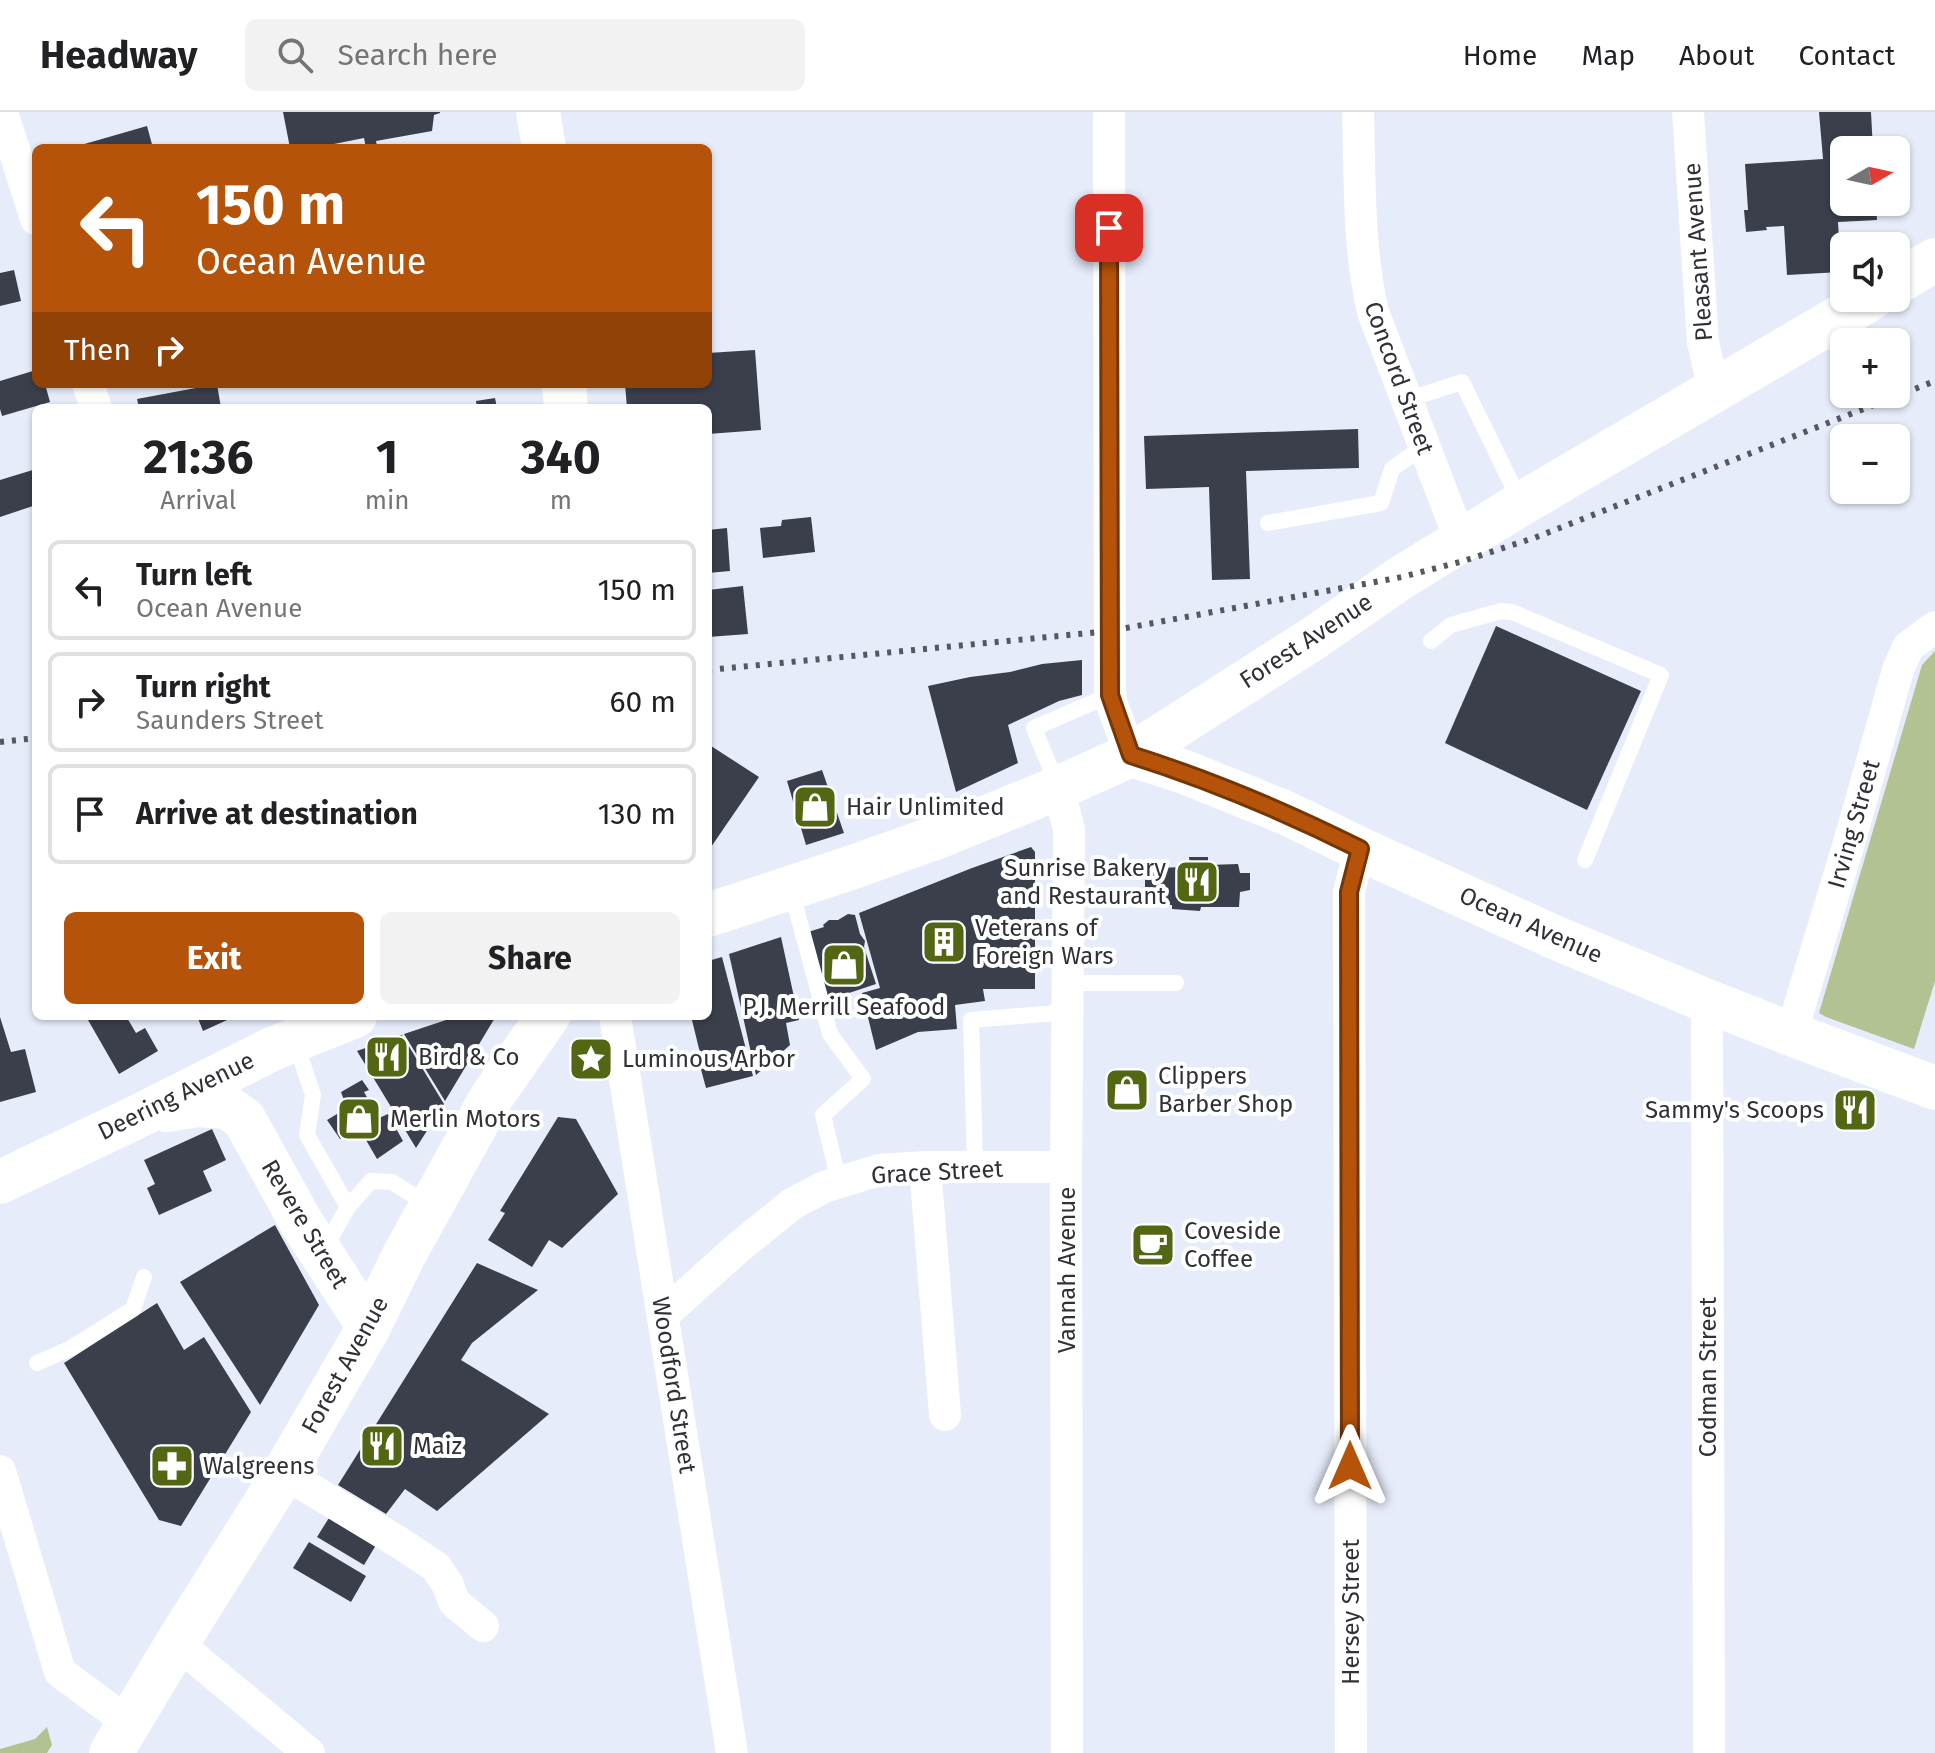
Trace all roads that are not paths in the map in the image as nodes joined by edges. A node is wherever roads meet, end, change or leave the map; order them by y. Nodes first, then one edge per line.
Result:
1 (2, 112) edge
2 (538, 112) edge
3 (1109, 112) edge
4 (1358, 112) edge
5 (1688, 112) edge
6 (543, 144) edge
7 (32, 206) edge
8 (1935, 260) edge
9 (1910, 275) edge
10 (1848, 312) edge
11 (1714, 391) junction
12 (1406, 400) junction
13 (1424, 446) junction
14 (1521, 504) junction
15 (1268, 523) dead end
16 (1461, 542) junction
17 (1935, 627) edge
18 (1431, 641) dead end
19 (1110, 695) junction
20 (1131, 755) junction
21 (1058, 788) junction
22 (1360, 849) junction
23 (1585, 860) dead end
24 (791, 888) junction
25 (712, 914) edge
26 (1176, 983) dead end
27 (1068, 998) junction
28 (1707, 1001) junction
29 (340, 1020) edge
30 (545, 1020) edge
31 (616, 1020) edge
32 (1791, 1034) junction
33 (282, 1036) edge
34 (1935, 1088) edge
35 (145, 1113) junction
36 (244, 1119) junction
37 (925, 1167) junction
38 (975, 1167) junction
39 (1066, 1167) junction
40 (0, 1182) edge
41 (839, 1182) junction
42 (348, 1207) junction
43 (431, 1207) junction
44 (321, 1253) junction
45 (144, 1277) dead end
46 (663, 1315) junction
47 (369, 1327) junction
48 (37, 1363) dead end
49 (945, 1415) dead end
50 (0, 1471) edge
51 (284, 1473) junction
52 (483, 1626) dead end
53 (177, 1643) junction
54 (120, 1738) edge
55 (309, 1753) edge
56 (732, 1753) edge
57 (1067, 1753) edge
58 (1351, 1753) edge
59 (1709, 1753) edge

1 - 7 street
2 - 6 main road
3 - 19 street
4 - 12 street, Concord Street
5 - 11 street, Pleasant Avenue
8 - 9 main road
10 - 11 main road, Forest Avenue
11 - 14 main road, Forest Avenue
12 - 13 street, Concord Street
12 - 14 lane
13 - 15 lane
13 - 16 street, Concord Street
14 - 16 main road, Forest Avenue
16 - 20 main road, Forest Avenue
17 - 32 street, Irving Street
18 - 23 lane
19 - 20 street
19 - 21 lane
20 - 21 main road, Forest Avenue
20 - 22 main road, Ocean Avenue
21 - 24 main road, Forest Avenue
21 - 27 street, Vannah Avenue
22 - 28 main road, Ocean Avenue
22 - 58 street, Hersey Street
24 - 25 main road, Forest Avenue
24 - 41 lane
26 - 27 lane
27 - 38 lane
27 - 39 street, Vannah Avenue
28 - 32 main road, Ocean Avenue
28 - 59 street, Codman Street
29 - 33 main road, Deering Avenue
30 - 43 main road, Forest Avenue
31 - 46 street, Woodford Street
32 - 34 main road, Ocean Avenue
33 - 35 main road, Deering Avenue
33 - 36 main road
33 - 42 lane
35 - 36 main road
35 - 40 main road, Deering Avenue
36 - 44 main road, Revere Street
37 - 38 street, Grace Street
37 - 41 street, Grace Street
37 - 49 street
38 - 39 street, Grace Street
39 - 57 street, Vannah Avenue
41 - 46 street, Grace Street
42 - 43 lane
42 - 44 lane
43 - 47 main road, Forest Avenue
44 - 47 main road, Revere Street
45 - 48 lane
46 - 56 street, Woodford Street
47 - 51 main road, Forest Avenue
50 - 54 street
51 - 52 street
51 - 53 main road, Forest Avenue
53 - 54 main road, Forest Avenue
53 - 55 street

